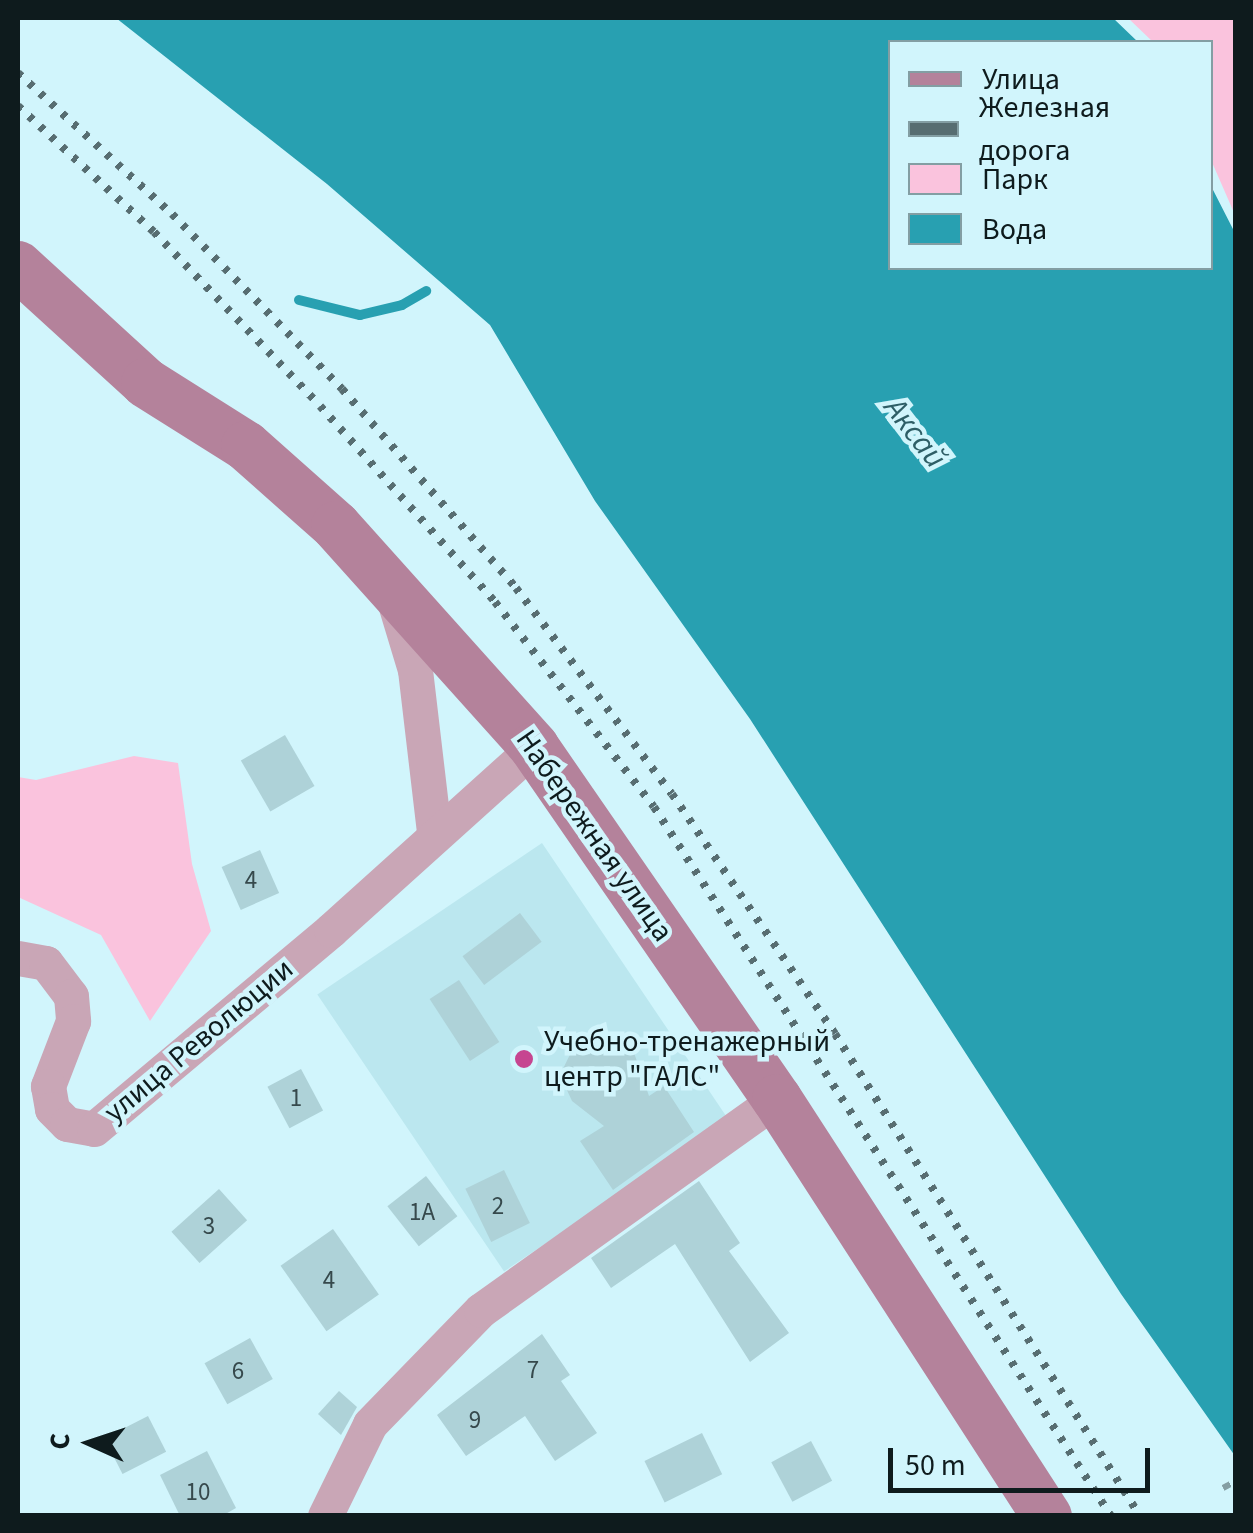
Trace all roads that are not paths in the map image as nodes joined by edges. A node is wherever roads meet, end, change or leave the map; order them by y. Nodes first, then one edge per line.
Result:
1 (18, 266) edge
2 (389, 584) junction
3 (534, 747) junction
4 (434, 831) junction
5 (18, 958) edge
6 (777, 1099) junction
7 (325, 1516) edge
8 (1048, 1516) edge

1 - 2 street, Набережная улица
2 - 3 street, Набережная улица
2 - 4 street
3 - 4 street, улица Революции
3 - 6 street, Набережная улица
4 - 5 street, улица Революции
6 - 7 street
6 - 8 street, Набережная улица

